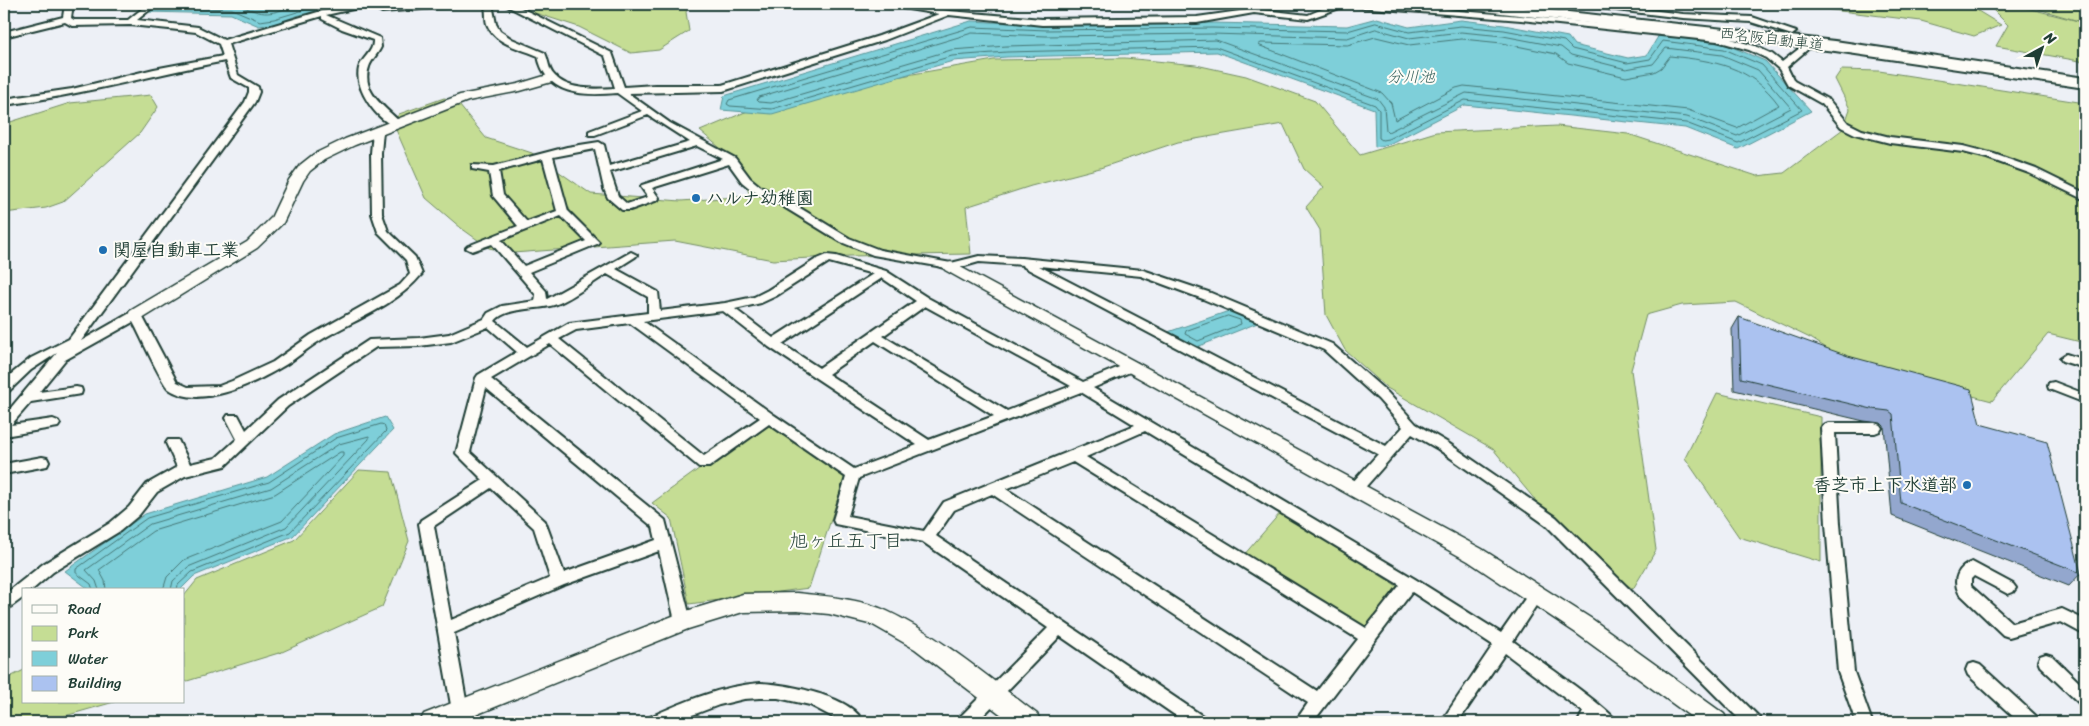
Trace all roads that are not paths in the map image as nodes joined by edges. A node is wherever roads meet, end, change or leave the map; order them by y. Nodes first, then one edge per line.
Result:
1 (69, 4) edge
2 (153, 4) edge
3 (391, 4) edge
4 (462, 4) edge
5 (488, 4) edge
6 (507, 4) edge
7 (890, 4) edge
8 (1413, 4) edge
9 (1457, 4) edge
10 (1510, 4) edge
11 (1582, 4) edge
12 (950, 13) junction
13 (325, 17) junction
14 (66, 19) junction
15 (130, 22) junction
16 (276, 27) junction
17 (1792, 32) tunnel mouth
18 (4, 35) edge
19 (223, 43) junction
20 (1805, 47) dead end
21 (227, 58) junction
22 (1782, 67) junction
23 (2085, 76) edge
24 (551, 78) junction
25 (2085, 83) edge
26 (621, 92) junction
27 (4, 102) edge
28 (648, 112) junction
29 (397, 124) junction
30 (378, 131) junction
31 (592, 133) dead end
32 (699, 142) junction
33 (547, 155) junction
34 (731, 160) junction
35 (476, 167) dead end
36 (494, 169) junction
37 (605, 170) junction
38 (2085, 196) edge
39 (563, 212) junction
40 (525, 228) junction
41 (494, 239) junction
42 (472, 248) dead end
43 (631, 254) dead end
44 (1021, 261) junction
45 (951, 267) junction
46 (607, 270) junction
47 (522, 271) junction
48 (882, 273) junction
49 (924, 301) junction
50 (541, 304) junction
51 (725, 307) junction
52 (136, 315) junction
53 (654, 315) junction
54 (631, 318) junction
55 (489, 322) junction
56 (875, 336) junction
57 (551, 339) junction
58 (74, 341) junction
59 (773, 344) junction
60 (526, 353) junction
61 (59, 358) junction
62 (2066, 358) dead end
63 (2085, 364) edge
64 (1133, 366) junction
65 (820, 374) junction
66 (482, 378) junction
67 (2054, 386) dead end
68 (1082, 387) junction
69 (4, 388) edge
70 (76, 392) dead end
71 (26, 398) junction
72 (2085, 399) edge
73 (1005, 416) junction
74 (233, 418) dead end
75 (768, 418) junction
76 (53, 424) dead end
77 (4, 425) edge
78 (1146, 425) junction
79 (1411, 427) junction
80 (1875, 428) dead end
81 (4, 431) edge
82 (244, 440) junction
83 (173, 443) dead end
84 (928, 446) junction
85 (1387, 453) junction
86 (1074, 456) junction
87 (42, 462) dead end
88 (4, 469) edge
89 (186, 470) junction
90 (853, 475) junction
91 (493, 480) junction
92 (1356, 488) junction
93 (995, 489) junction
94 (927, 537) junction
95 (666, 544) junction
96 (559, 582) junction
97 (1410, 583) junction
98 (24, 588) edge
99 (2008, 588) dead end
100 (22, 589) edge
101 (1536, 594) junction
102 (4, 604) edge
103 (682, 621) junction
104 (1060, 626) junction
105 (2085, 628) edge
106 (446, 629) junction
107 (1369, 638) junction
108 (1503, 642) junction
109 (2046, 661) dead end
110 (1974, 670) dead end
111 (992, 694) junction
112 (2085, 698) edge
113 (1320, 701) junction
114 (1590, 716) edge
115 (461, 717) edge
116 (432, 722) edge
117 (656, 722) edge
118 (855, 722) edge
119 (966, 722) edge
120 (1029, 722) edge
121 (1198, 722) edge
122 (1304, 722) edge
123 (1449, 722) edge
124 (1610, 722) edge
125 (1716, 722) edge
126 (1753, 722) edge
127 (1864, 722) edge
128 (2031, 722) edge

1 - 14 street
2 - 15 street
3 - 16 street
4 - 13 street
5 - 24 street
6 - 26 street
7 - 12 street
8 - 9 highway, 西名阪自動車道
9 - 25 highway, 西名阪自動車道
10 - 23 highway, 西名阪自動車道
11 - 17 street
12 - 22 street
12 - 26 street
13 - 16 street
13 - 29 street
14 - 15 street
14 - 18 street
15 - 19 street
16 - 19 street
19 - 21 street
20 - 22 street
21 - 27 street
21 - 58 street
22 - 38 street
24 - 26 street
24 - 29 street
26 - 28 street
28 - 31 street
28 - 32 street
29 - 30 street
30 - 52 street
30 - 52 street
32 - 34 street
32 - 37 street
33 - 36 street
33 - 37 street
33 - 39 street
34 - 37 street
34 - 45 street
35 - 36 street
36 - 40 street
39 - 40 street
39 - 47 street
40 - 41 street
41 - 42 street
41 - 47 street
43 - 46 street
44 - 45 street
44 - 79 street
44 - 85 street
45 - 64 street
46 - 50 street
46 - 53 street
47 - 50 street
48 - 49 street
48 - 51 street
48 - 59 street
49 - 56 street
49 - 68 street
50 - 55 street
51 - 53 street
51 - 59 street
52 - 61 street
53 - 54 street
54 - 57 street
54 - 75 street
55 - 60 street
55 - 82 street
56 - 65 street
56 - 73 street
57 - 60 street
57 - 75 street
58 - 61 street
58 - 69 street
59 - 65 street
60 - 66 street
61 - 71 street
62 - 63 street
64 - 68 street
64 - 92 street
65 - 84 street
66 - 91 street
66 - 95 street
67 - 72 street
68 - 73 street
68 - 78 street
70 - 71 street
71 - 77 street
73 - 84 street
74 - 82 street
75 - 90 street
76 - 81 street
78 - 86 street
78 - 97 street
79 - 85 street
79 - 126 street
80 - 127 street
82 - 89 street
83 - 89 street
84 - 90 street
85 - 92 street
86 - 93 street
86 - 107 street
87 - 88 street
89 - 98 street
90 - 94 street
91 - 96 street
91 - 106 street
92 - 101 street
93 - 94 street
93 - 113 street
94 - 104 street
95 - 96 street
95 - 103 street
96 - 106 street
97 - 107 street
97 - 108 street
99 - 105 street
100 - 102 street
101 - 108 street
101 - 125 street
103 - 111 street
103 - 115 street
104 - 111 street
104 - 121 street
106 - 115 street
107 - 113 street
108 - 114 street
108 - 123 street
109 - 112 street
110 - 128 street
111 - 119 street
111 - 120 street
113 - 122 street
114 - 124 street
115 - 116 street
117 - 118 street

